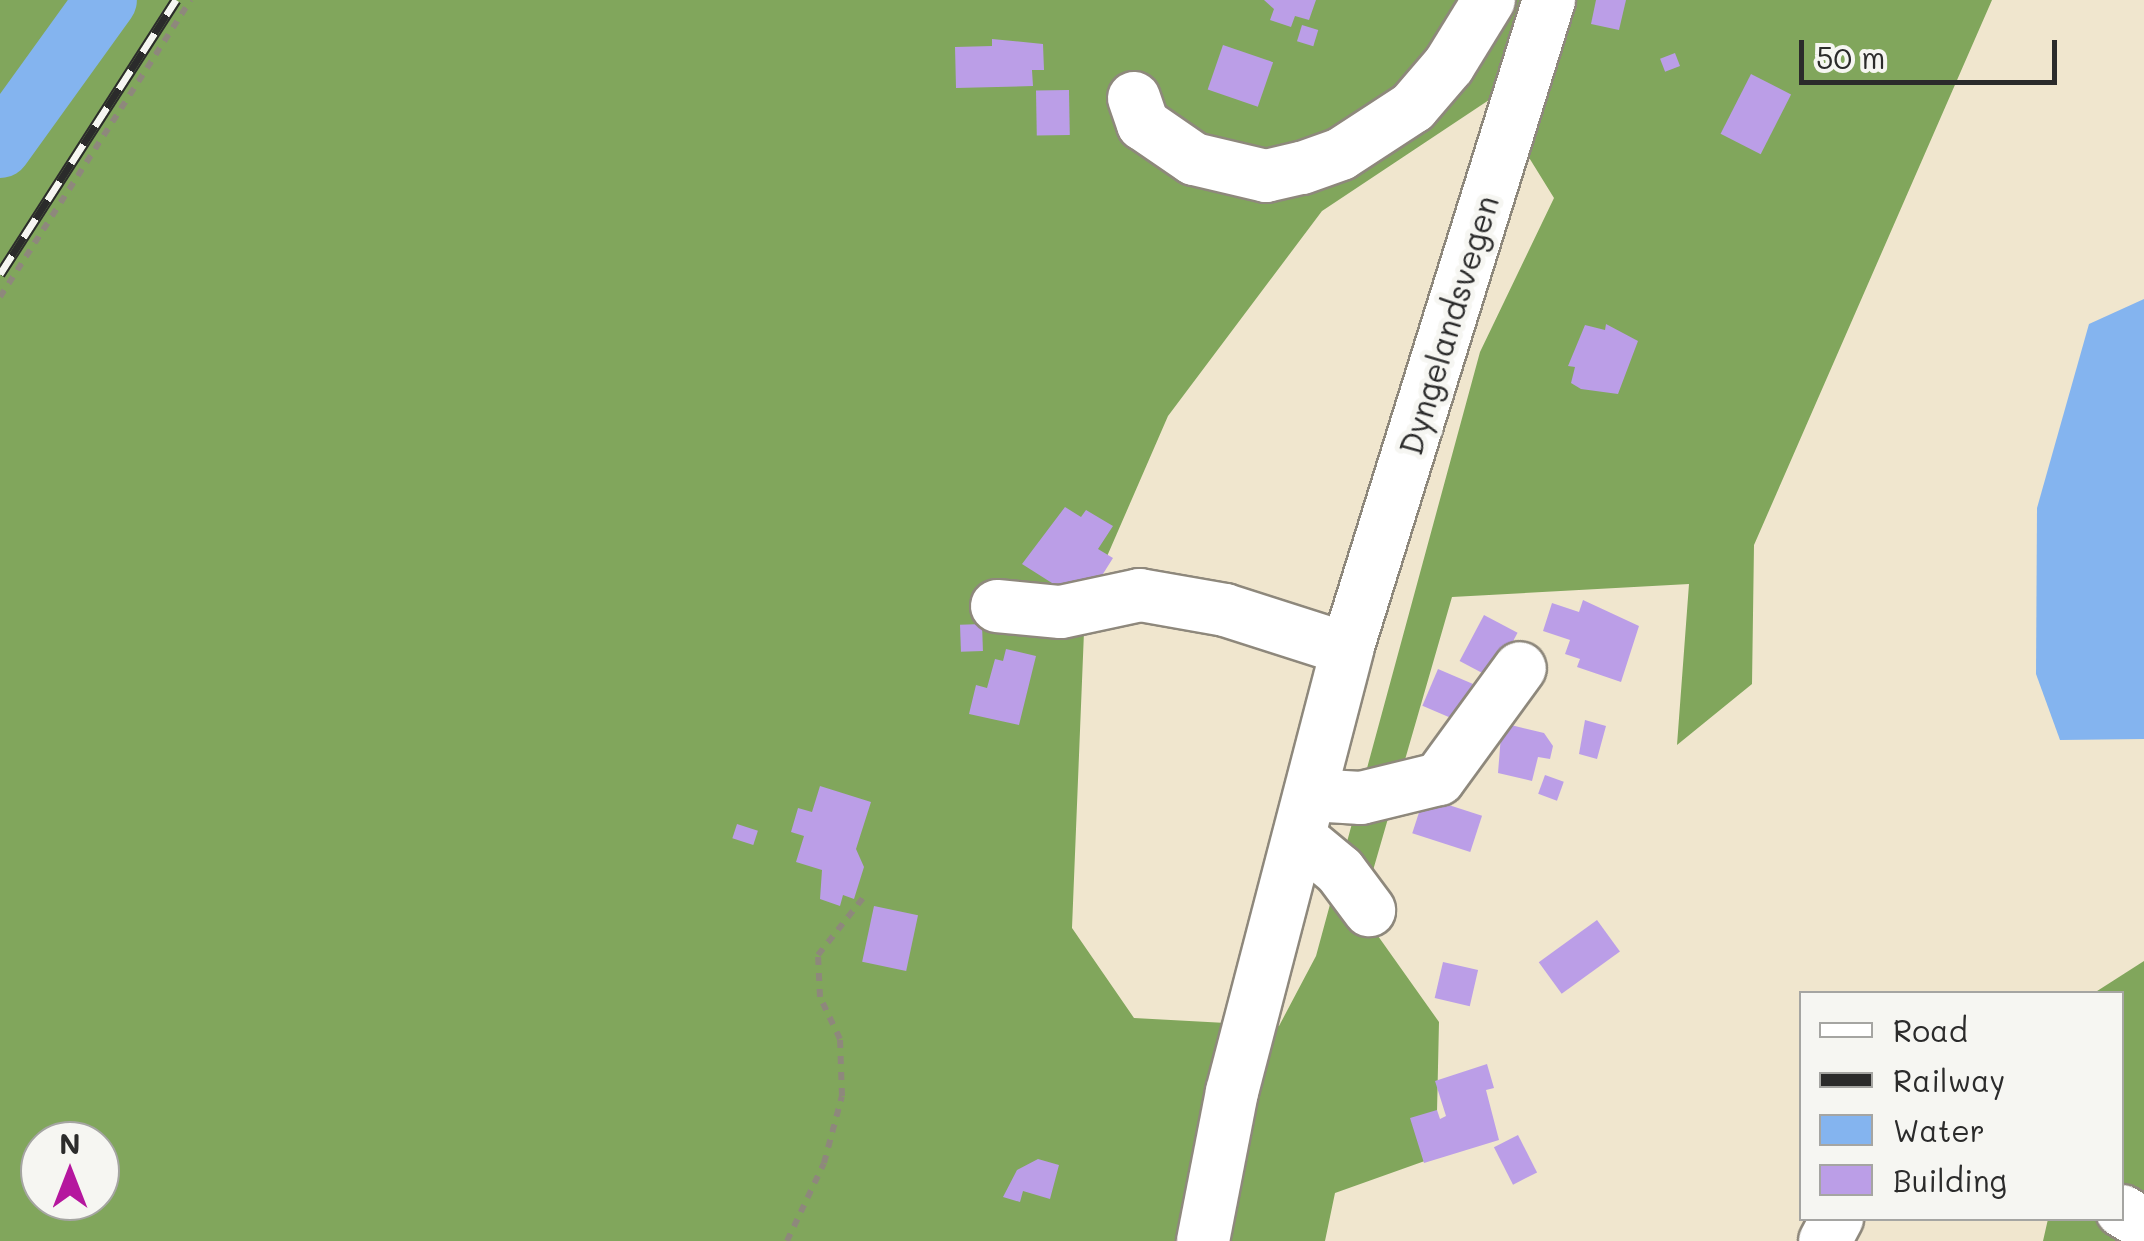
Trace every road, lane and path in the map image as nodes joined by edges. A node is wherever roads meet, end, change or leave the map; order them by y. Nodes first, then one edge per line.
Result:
1 (191, 0) edge
2 (1488, 0) edge
3 (1549, 0) edge
4 (1134, 98) dead end
5 (0, 297) edge
6 (998, 606) dead end
7 (1347, 650) junction
8 (1520, 668) dead end
9 (1306, 816) junction
10 (863, 898) dead end
11 (1369, 910) dead end
12 (788, 1241) edge
13 (1203, 1241) edge

1 - 5 path
2 - 4 street
3 - 7 street, Dyngelandsvegen
6 - 7 street
7 - 9 street, Dyngelandsvegen
8 - 9 street
9 - 11 street
9 - 13 street, Dyngelandsvegen
10 - 12 path

